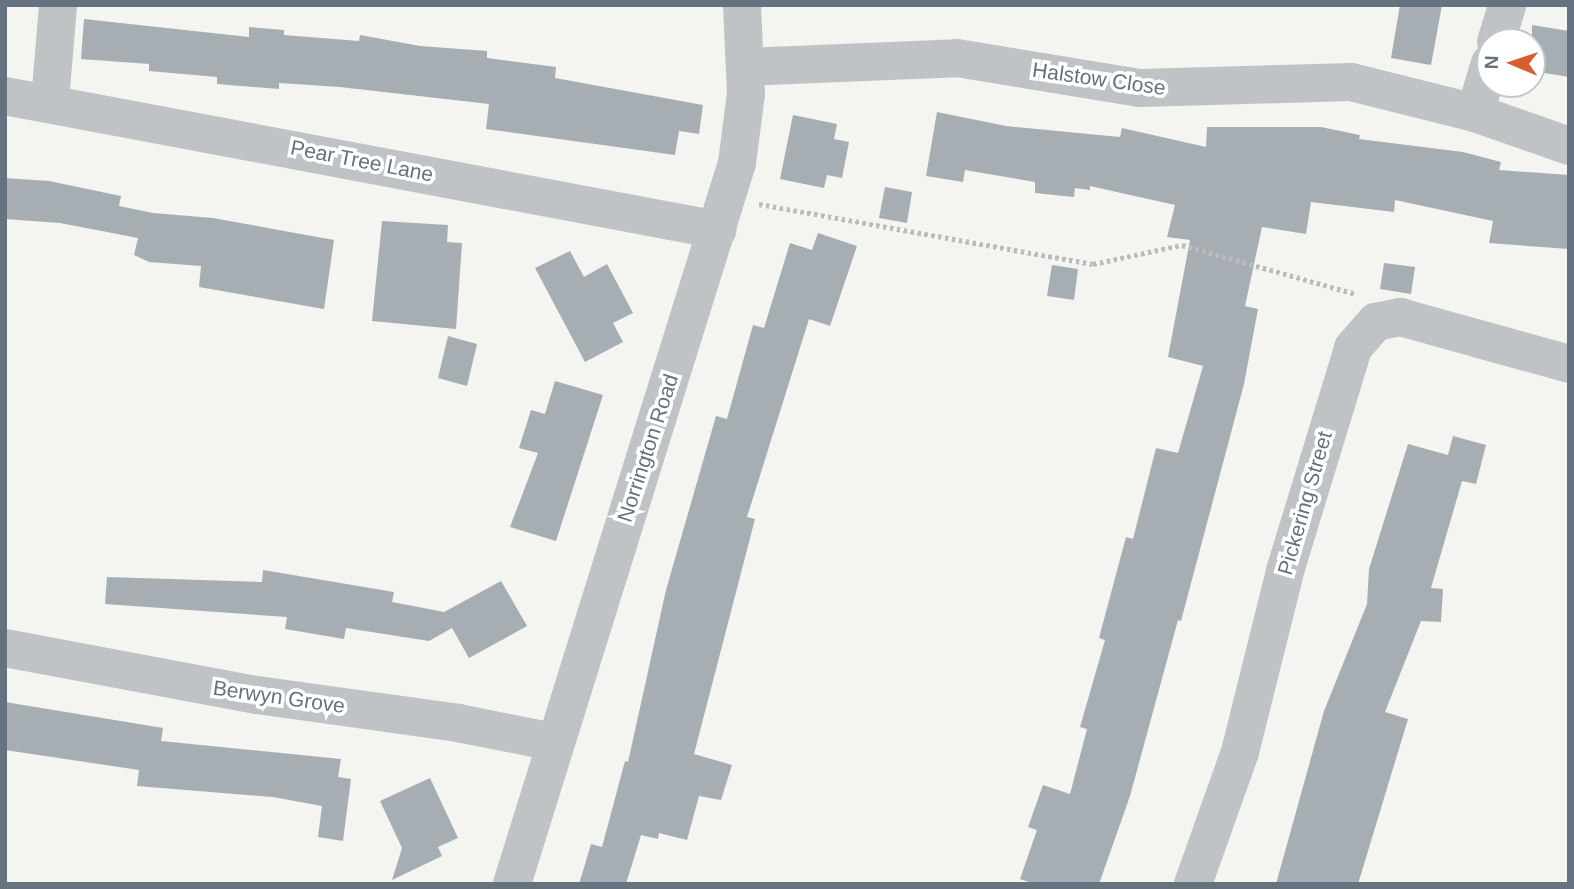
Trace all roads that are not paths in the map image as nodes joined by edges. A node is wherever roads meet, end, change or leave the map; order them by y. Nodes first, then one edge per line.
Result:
1 (58, 5) edge
2 (742, 5) edge
3 (1507, 5) edge
4 (1500, 28) edge
5 (746, 67) junction
6 (5, 96) edge
7 (1480, 98) edge
8 (50, 101) junction
9 (1475, 113) junction
10 (1569, 146) edge
11 (723, 214) junction
12 (1569, 364) edge
13 (5, 648) edge
14 (554, 742) junction
15 (512, 884) edge
16 (1193, 884) edge

1 - 8 street
2 - 5 street, Norrington Road
3 - 4 street
5 - 9 street, Halstow Close
5 - 11 street, Norrington Road
6 - 8 street, Pear Tree Lane
7 - 9 street
8 - 11 street, Pear Tree Lane
9 - 10 street, Halstow Close
11 - 14 street, Norrington Road
12 - 16 street, Pickering Street
13 - 14 street, Berwyn Grove
14 - 15 street, Norrington Road

